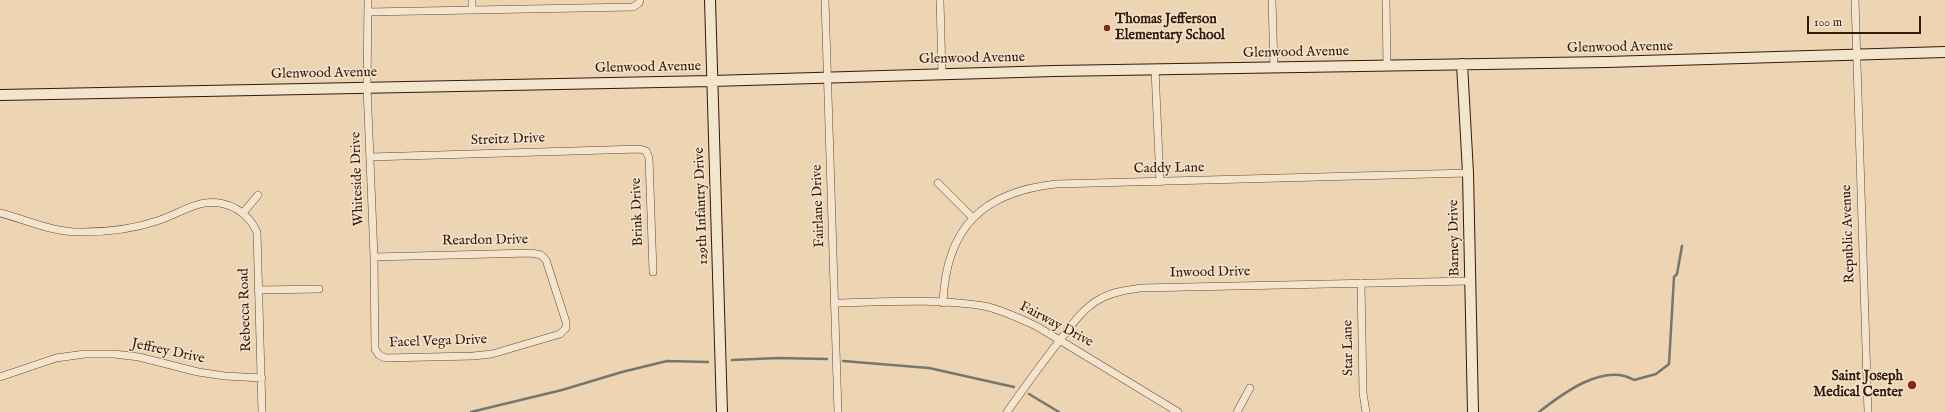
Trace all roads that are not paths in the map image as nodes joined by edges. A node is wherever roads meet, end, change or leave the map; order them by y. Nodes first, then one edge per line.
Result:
1 (368, 0) edge
2 (472, 0) edge
3 (710, 0) edge
4 (825, 0) edge
5 (940, 0) edge
6 (1272, 0) edge
7 (1386, 0) edge
8 (1855, 0) edge
9 (640, 2) edge
10 (472, 10) junction
11 (368, 12) junction
12 (1945, 52) edge
13 (1857, 54) junction
14 (1462, 64) junction
15 (1387, 65) junction
16 (1274, 67) junction
17 (1155, 69) junction
18 (942, 74) junction
19 (827, 76) junction
20 (712, 81) junction
21 (367, 87) junction
22 (0, 95) edge
23 (646, 151) joint
24 (370, 157) junction
25 (1468, 173) junction
26 (1160, 182) junction
27 (938, 183) dead end
28 (258, 195) dead end
29 (243, 213) junction
30 (0, 214) edge
31 (973, 218) junction
32 (374, 257) junction
33 (653, 272) dead end
34 (1469, 281) junction
35 (1361, 283) junction
36 (319, 289) dead end
37 (258, 290) junction
38 (835, 303) junction
39 (943, 303) junction
40 (566, 328) joint
41 (1060, 340) junction
42 (379, 355) joint
43 (0, 377) edge
44 (262, 378) junction
45 (1250, 388) dead end
46 (262, 412) edge
47 (722, 412) edge
48 (838, 412) edge
49 (1007, 412) edge
50 (1178, 412) edge
51 (1237, 412) edge
52 (1366, 412) edge
53 (1473, 412) edge
54 (1868, 412) edge

1 - 11 street, Whiteside Drive
2 - 10 street
3 - 20 street, 129th Infantry Drive
4 - 19 street, Fairlane Drive
5 - 18 street
6 - 16 street
7 - 15 street
8 - 13 street, Republic Avenue
9 - 10 street
10 - 11 street
11 - 21 street, Whiteside Drive
12 - 13 street, Glenwood Avenue
13 - 14 street, Glenwood Avenue
13 - 54 street, Republic Avenue
14 - 15 street, Glenwood Avenue
14 - 25 street, Barney Drive
15 - 16 street, Glenwood Avenue
16 - 17 street, Glenwood Avenue
17 - 18 street, Glenwood Avenue
17 - 26 street
18 - 19 street, Glenwood Avenue
19 - 20 street, Glenwood Avenue
19 - 38 street, Fairlane Drive
20 - 21 street, Glenwood Avenue
20 - 47 street, 129th Infantry Drive
21 - 22 street, Glenwood Avenue
21 - 24 street, Whiteside Drive
23 - 24 street, Streitz Drive
23 - 33 street, Brink Drive
24 - 32 street, Whiteside Drive
25 - 26 street, Caddy Lane
25 - 34 street, Barney Drive
26 - 31 street, Caddy Lane
27 - 31 street
28 - 29 street
29 - 30 street
29 - 37 street, Rebecca Road
31 - 39 street, Caddy Lane
32 - 40 street, Reardon Drive
32 - 42 street, Whiteside Drive
34 - 35 street, Inwood Drive
34 - 53 street, Barney Drive
35 - 41 street, Inwood Drive
35 - 52 street, Star Lane
36 - 37 street
37 - 44 street, Rebecca Road
38 - 39 street, Fairway Drive
38 - 48 street, Fairlane Drive
39 - 41 street, Fairway Drive
40 - 42 street, Facel Vega Drive
41 - 49 street, Inwood Drive
41 - 50 street, Fairway Drive
43 - 44 street, Jeffrey Drive
44 - 46 street, Rebecca Road
45 - 51 street

